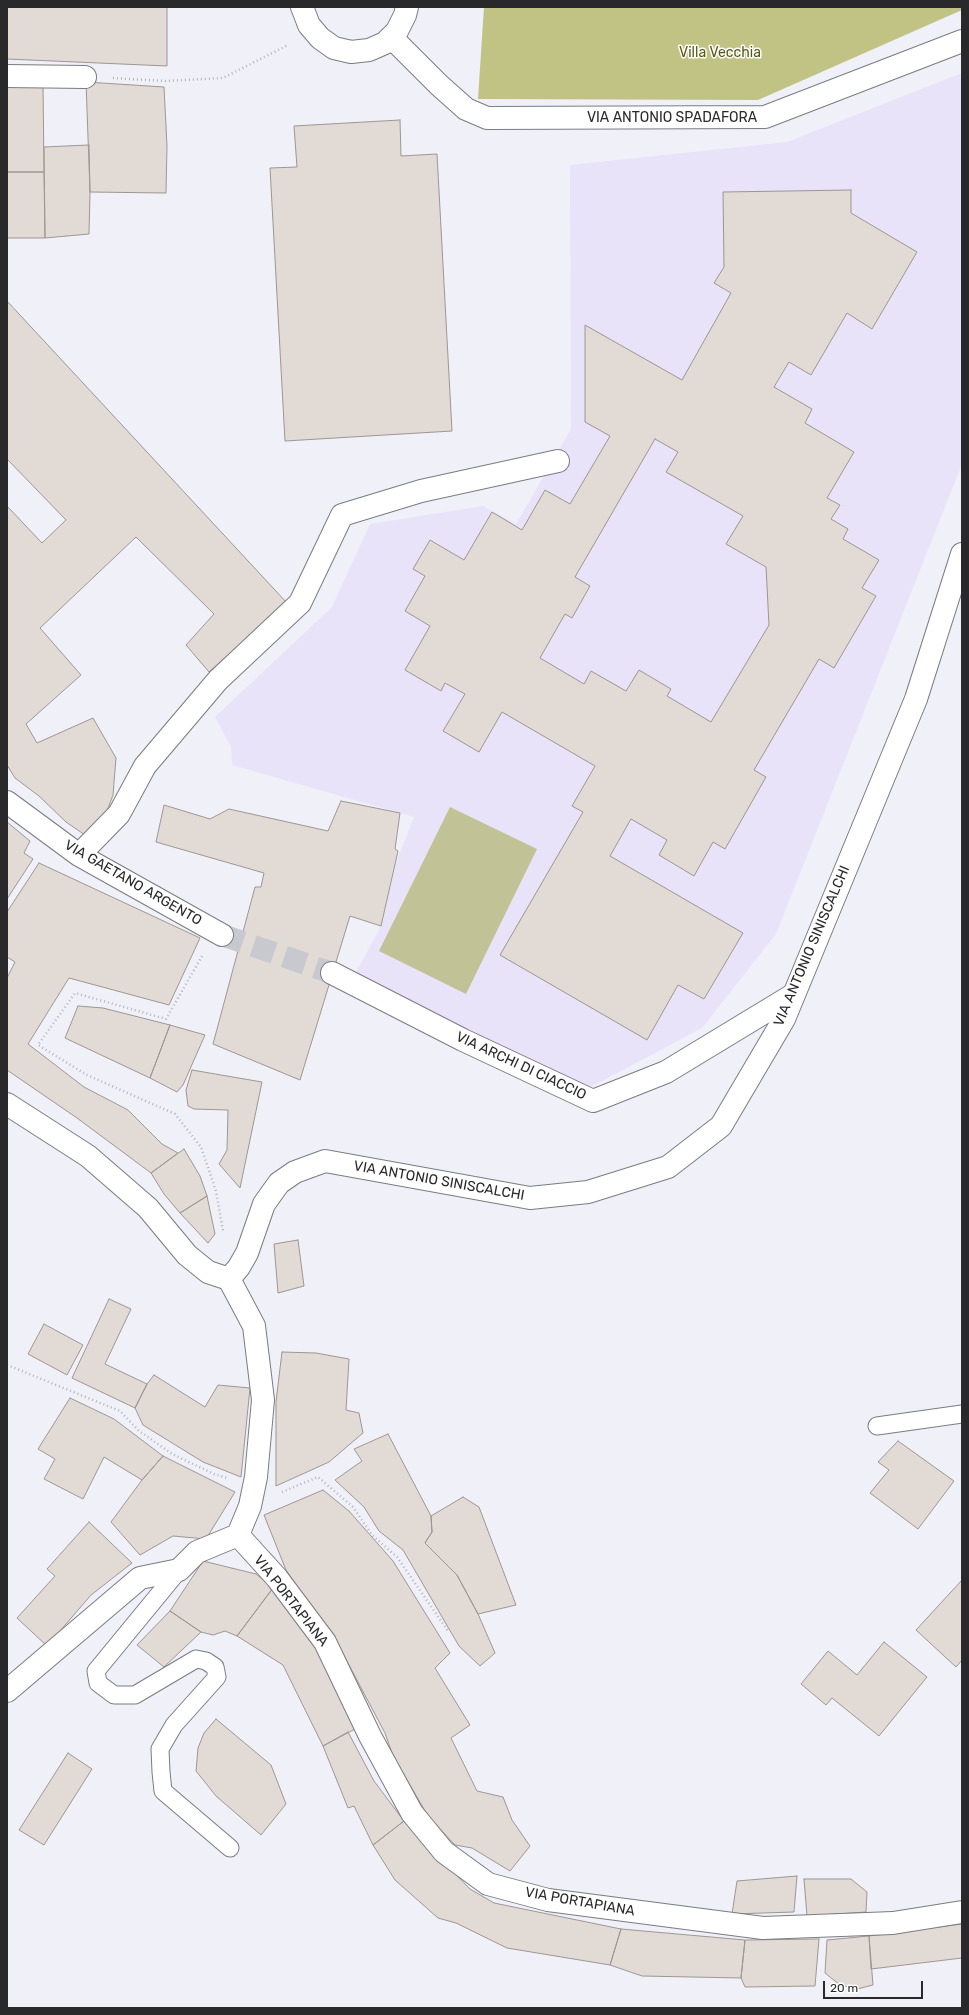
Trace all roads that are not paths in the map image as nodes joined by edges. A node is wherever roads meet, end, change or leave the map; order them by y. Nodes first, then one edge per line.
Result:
1 (302, 7) edge
2 (407, 7) edge
3 (391, 37) junction
4 (962, 41) edge
5 (7, 76) edge
6 (85, 76) road end
7 (558, 461) dead end
8 (962, 554) edge
9 (7, 802) edge
10 (80, 855) junction
11 (222, 935) tunnel mouth
12 (332, 973) tunnel mouth
13 (793, 995) junction
14 (7, 1104) edge
15 (229, 1279) junction
16 (962, 1414) edge
17 (877, 1426) dead end
18 (238, 1535) junction
19 (179, 1570) junction
20 (7, 1691) edge
21 (230, 1848) dead end
22 (962, 1912) edge

1 - 3 street
2 - 3 street
3 - 4 street, VIA ANTONIO SPADAFORA
5 - 6 street
7 - 10 street
8 - 13 street, VIA ANTONIO SINISCALCHI
9 - 10 street, VIA GAETANO ARGENTO
10 - 11 street, VIA GAETANO ARGENTO
12 - 13 street, VIA ARCHI DI CIACCIO
13 - 15 street, VIA ANTONIO SINISCALCHI
14 - 15 street
15 - 18 street
16 - 17 lane
18 - 19 street
18 - 22 street, VIA PORTAPIANA
19 - 20 street
19 - 21 lane

